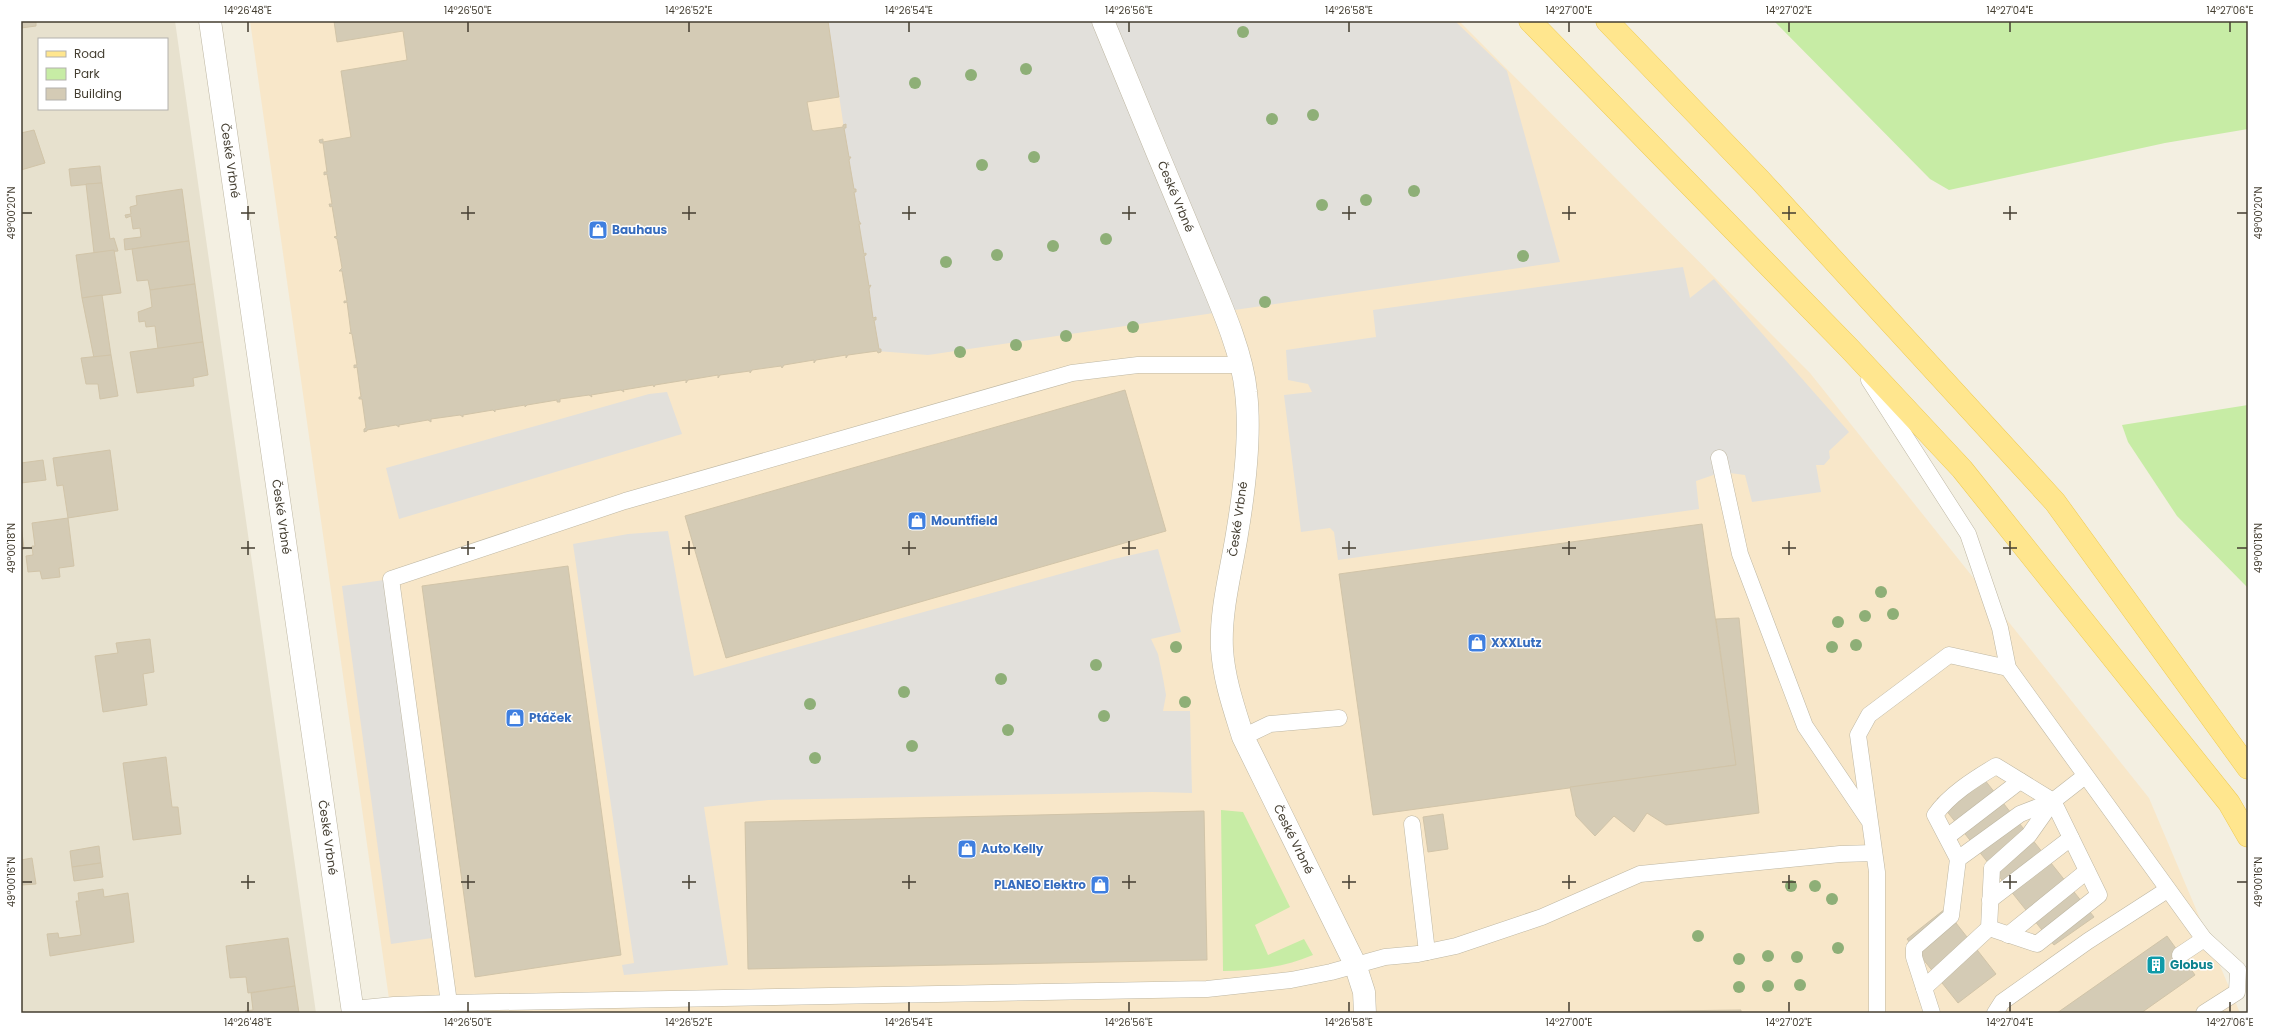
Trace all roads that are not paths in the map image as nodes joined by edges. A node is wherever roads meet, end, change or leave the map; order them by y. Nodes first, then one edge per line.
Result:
1 (210, 21) edge
2 (1103, 21) edge
3 (1530, 21) edge
4 (1607, 21) edge
5 (1849, 348) junction
6 (1243, 364) junction
7 (1719, 458) dead end
8 (2008, 668) junction
9 (1340, 718) dead end
10 (1243, 737) junction
11 (2248, 768) edge
12 (2084, 776) junction
13 (2020, 781) junction
14 (2053, 801) junction
15 (1870, 822) junction
16 (1412, 824) dead end
17 (2248, 836) edge
18 (1947, 837) junction
19 (2071, 838) junction
20 (1874, 853) junction
21 (1958, 859) junction
22 (2087, 870) junction
23 (2167, 890) junction
24 (1990, 900) junction
25 (1989, 928) junction
26 (2008, 935) junction
27 (2204, 939) junction
28 (1427, 952) junction
29 (2180, 955) dead end
30 (1355, 964) junction
31 (1924, 988) junction
32 (449, 1003) junction
33 (353, 1011) edge
34 (1364, 1013) edge
35 (1877, 1013) edge
36 (1932, 1013) edge
37 (1995, 1013) edge
38 (2204, 1013) edge

1 - 33 street, České Vrbné
2 - 6 street, České Vrbné
3 - 5 main road
4 - 11 main road
5 - 8 lane
5 - 17 main road
6 - 10 street, České Vrbné
6 - 32 lane
7 - 15 lane
8 - 12 lane
8 - 15 lane
9 - 10 lane
10 - 30 street, České Vrbné
12 - 14 lane
12 - 23 lane
13 - 14 lane
13 - 18 lane
13 - 18 lane
14 - 19 lane
14 - 21 lane
14 - 24 lane
15 - 20 lane
16 - 28 lane
18 - 21 lane
19 - 22 lane
19 - 24 lane
20 - 28 lane
20 - 35 lane
21 - 31 lane
22 - 26 lane
22 - 26 lane
23 - 27 lane
23 - 37 lane
24 - 25 lane
25 - 26 lane
25 - 31 lane
27 - 29 lane
27 - 38 lane
28 - 30 lane
30 - 32 lane
30 - 34 street, České Vrbné
31 - 36 lane
32 - 33 lane

